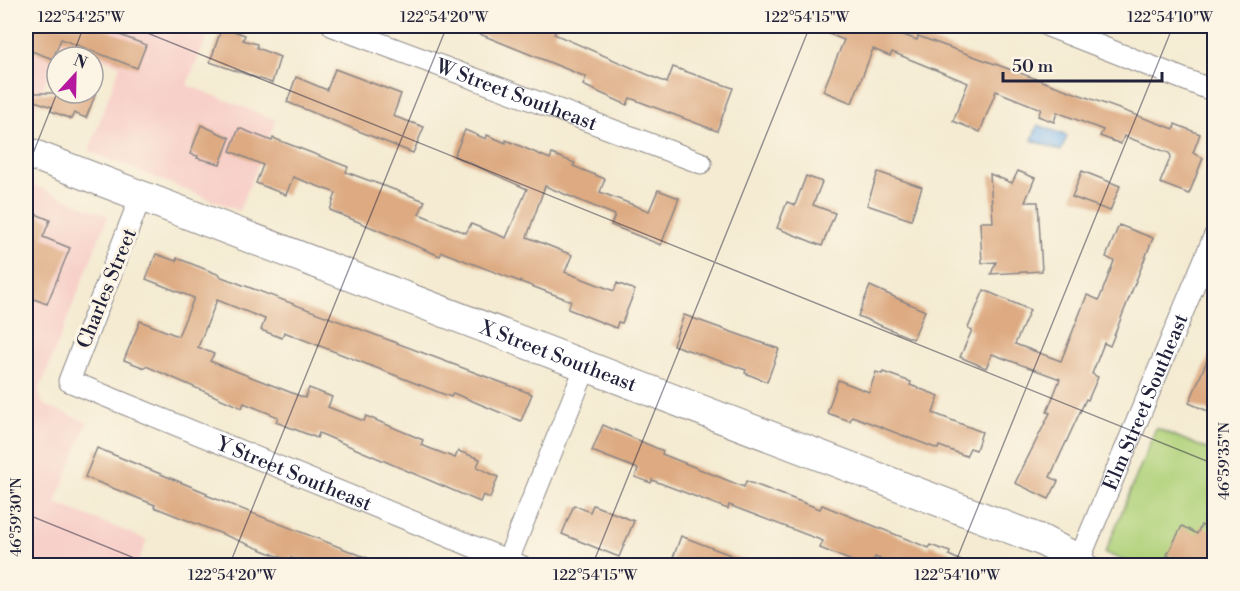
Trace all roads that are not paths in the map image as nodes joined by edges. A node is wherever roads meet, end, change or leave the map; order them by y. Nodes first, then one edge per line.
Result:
1 (333, 26) edge
2 (1048, 26) edge
3 (1215, 91) edge
4 (26, 152) edge
5 (701, 163) dead end
6 (141, 196) junction
7 (1215, 237) edge
8 (1206, 279) edge
9 (586, 366) junction
10 (69, 381) joint
11 (514, 563) edge
12 (1082, 564) edge

1 - 5 street, W Street Southeast
2 - 3 street
4 - 6 street, X Street Southeast
6 - 9 street, X Street Southeast
6 - 10 street, Charles Street
7 - 8 street, Elm Street Southeast
8 - 12 street, Elm Street Southeast
9 - 11 street
9 - 12 street, X Street Southeast
10 - 11 street, Y Street Southeast

